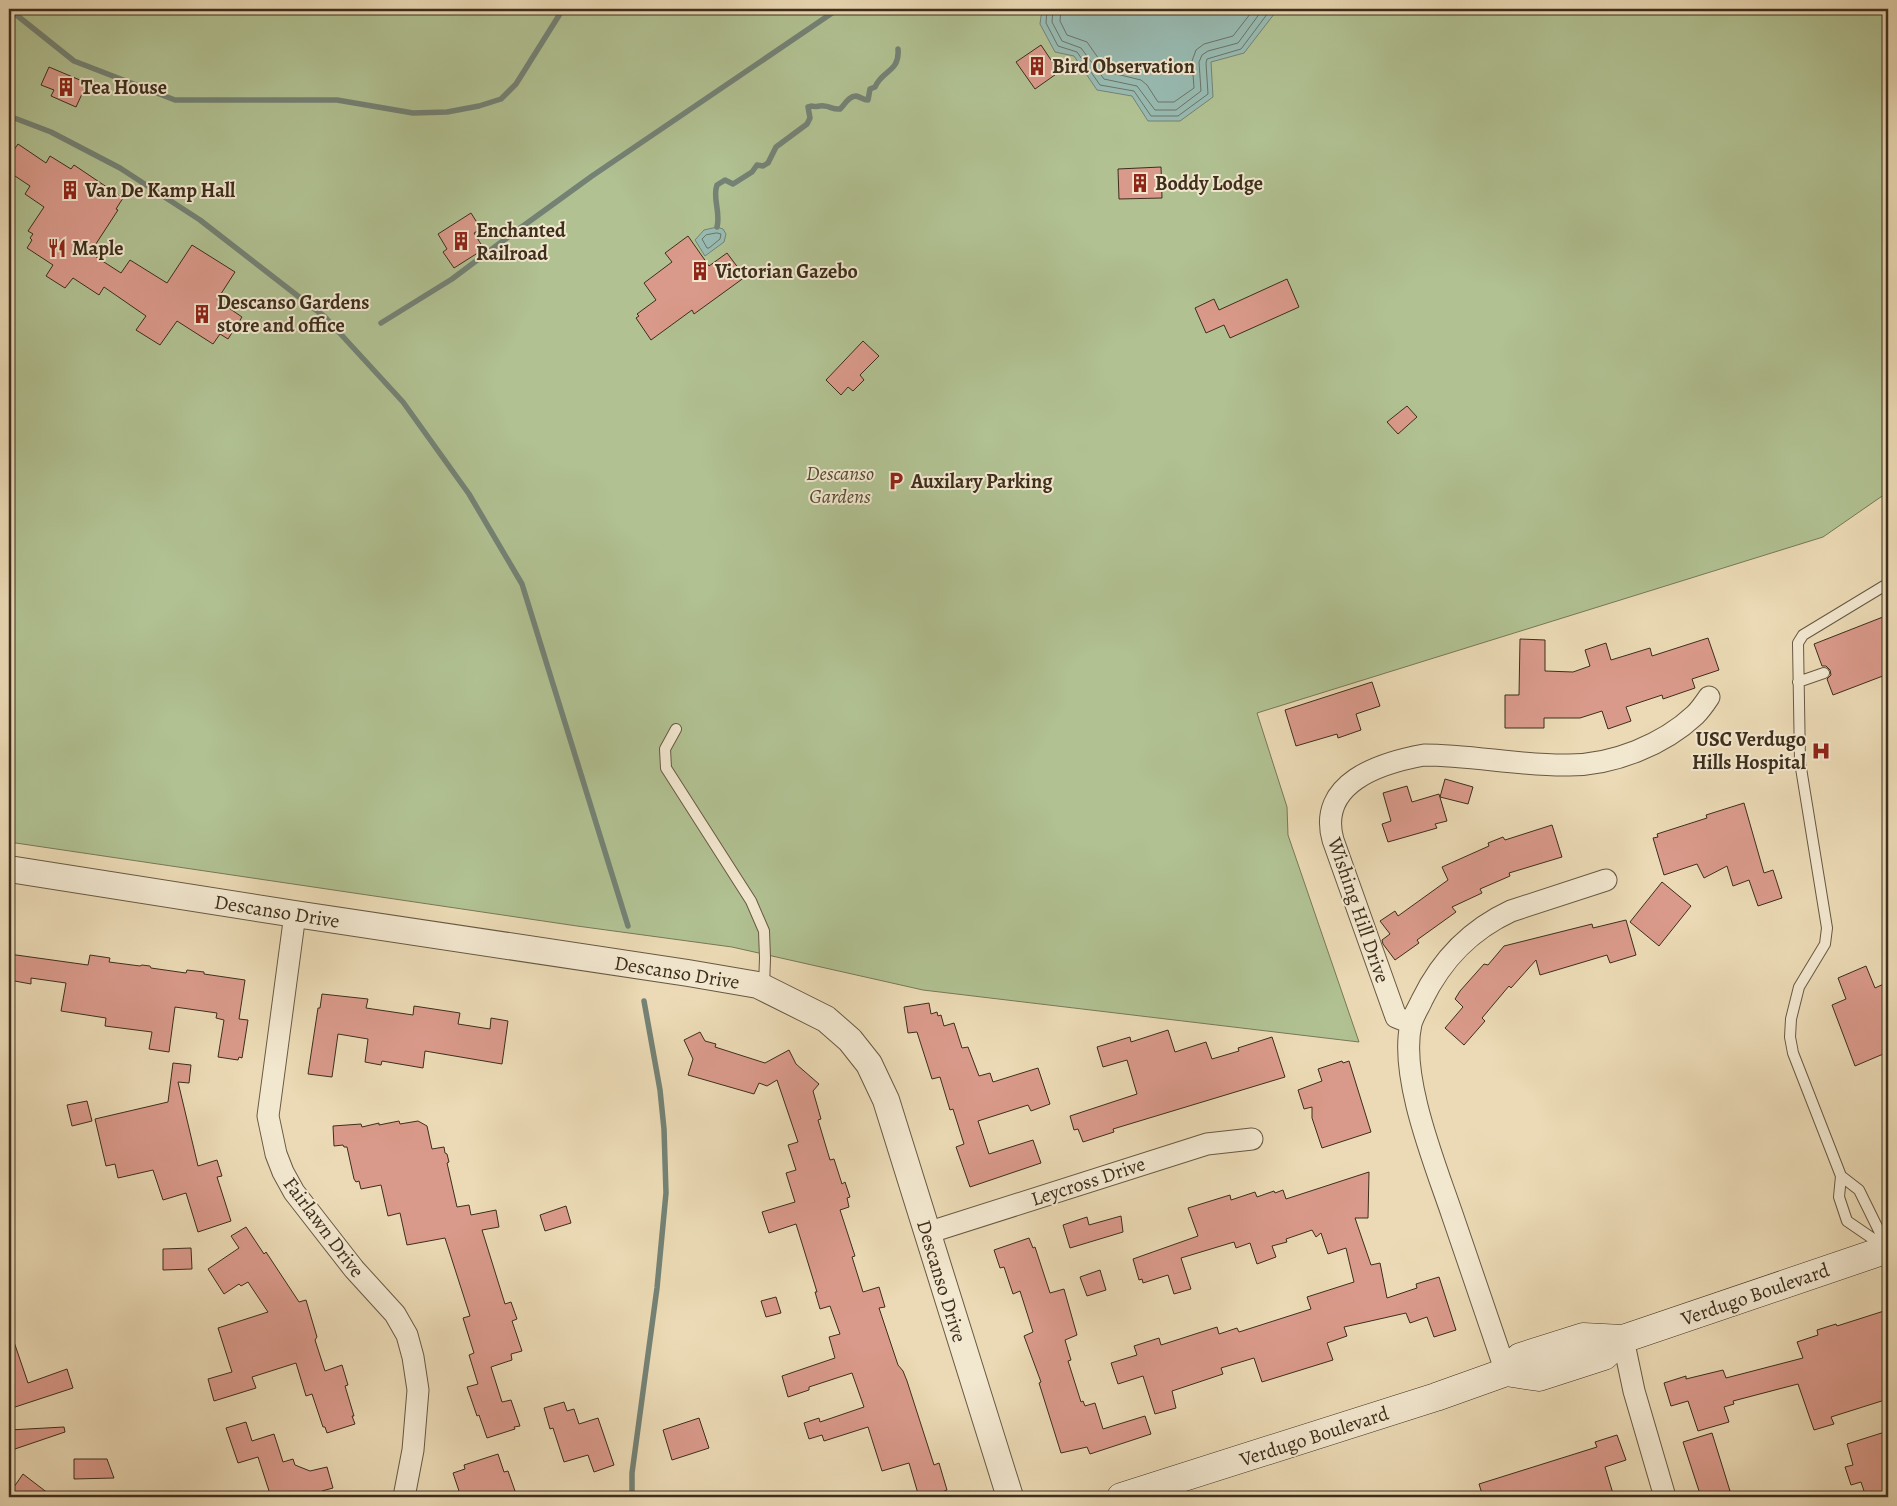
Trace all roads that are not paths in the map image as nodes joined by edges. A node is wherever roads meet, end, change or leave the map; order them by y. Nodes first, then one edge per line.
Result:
1 (1884, 586) dead end
2 (1824, 673) dead end
3 (1798, 682) junction
4 (1709, 697) dead end
5 (676, 728) dead end
6 (9, 868) edge
7 (1606, 880) dead end
8 (295, 914) junction
9 (764, 988) junction
10 (1412, 1023) junction
11 (1252, 1139) dead end
12 (1841, 1176) junction
13 (927, 1233) junction
14 (1888, 1249) edge
15 (1623, 1339) junction
16 (1506, 1372) junction
17 (404, 1497) edge
18 (1010, 1497) edge
19 (1121, 1497) edge
20 (1665, 1497) edge

1 - 3 lane
2 - 3 lane
3 - 12 lane
4 - 10 street, Wishing Hill Drive
5 - 9 lane
6 - 8 street, Descanso Drive
7 - 10 street
8 - 9 street, Descanso Drive
8 - 17 street, Fairlawn Drive
9 - 13 street, Descanso Drive
10 - 16 street
11 - 13 street, Leycross Drive
12 - 14 lane
12 - 14 lane
13 - 18 street, Descanso Drive
14 - 15 main road, Verdugo Boulevard
15 - 16 main road, Verdugo Boulevard
15 - 20 street
16 - 19 main road, Verdugo Boulevard

